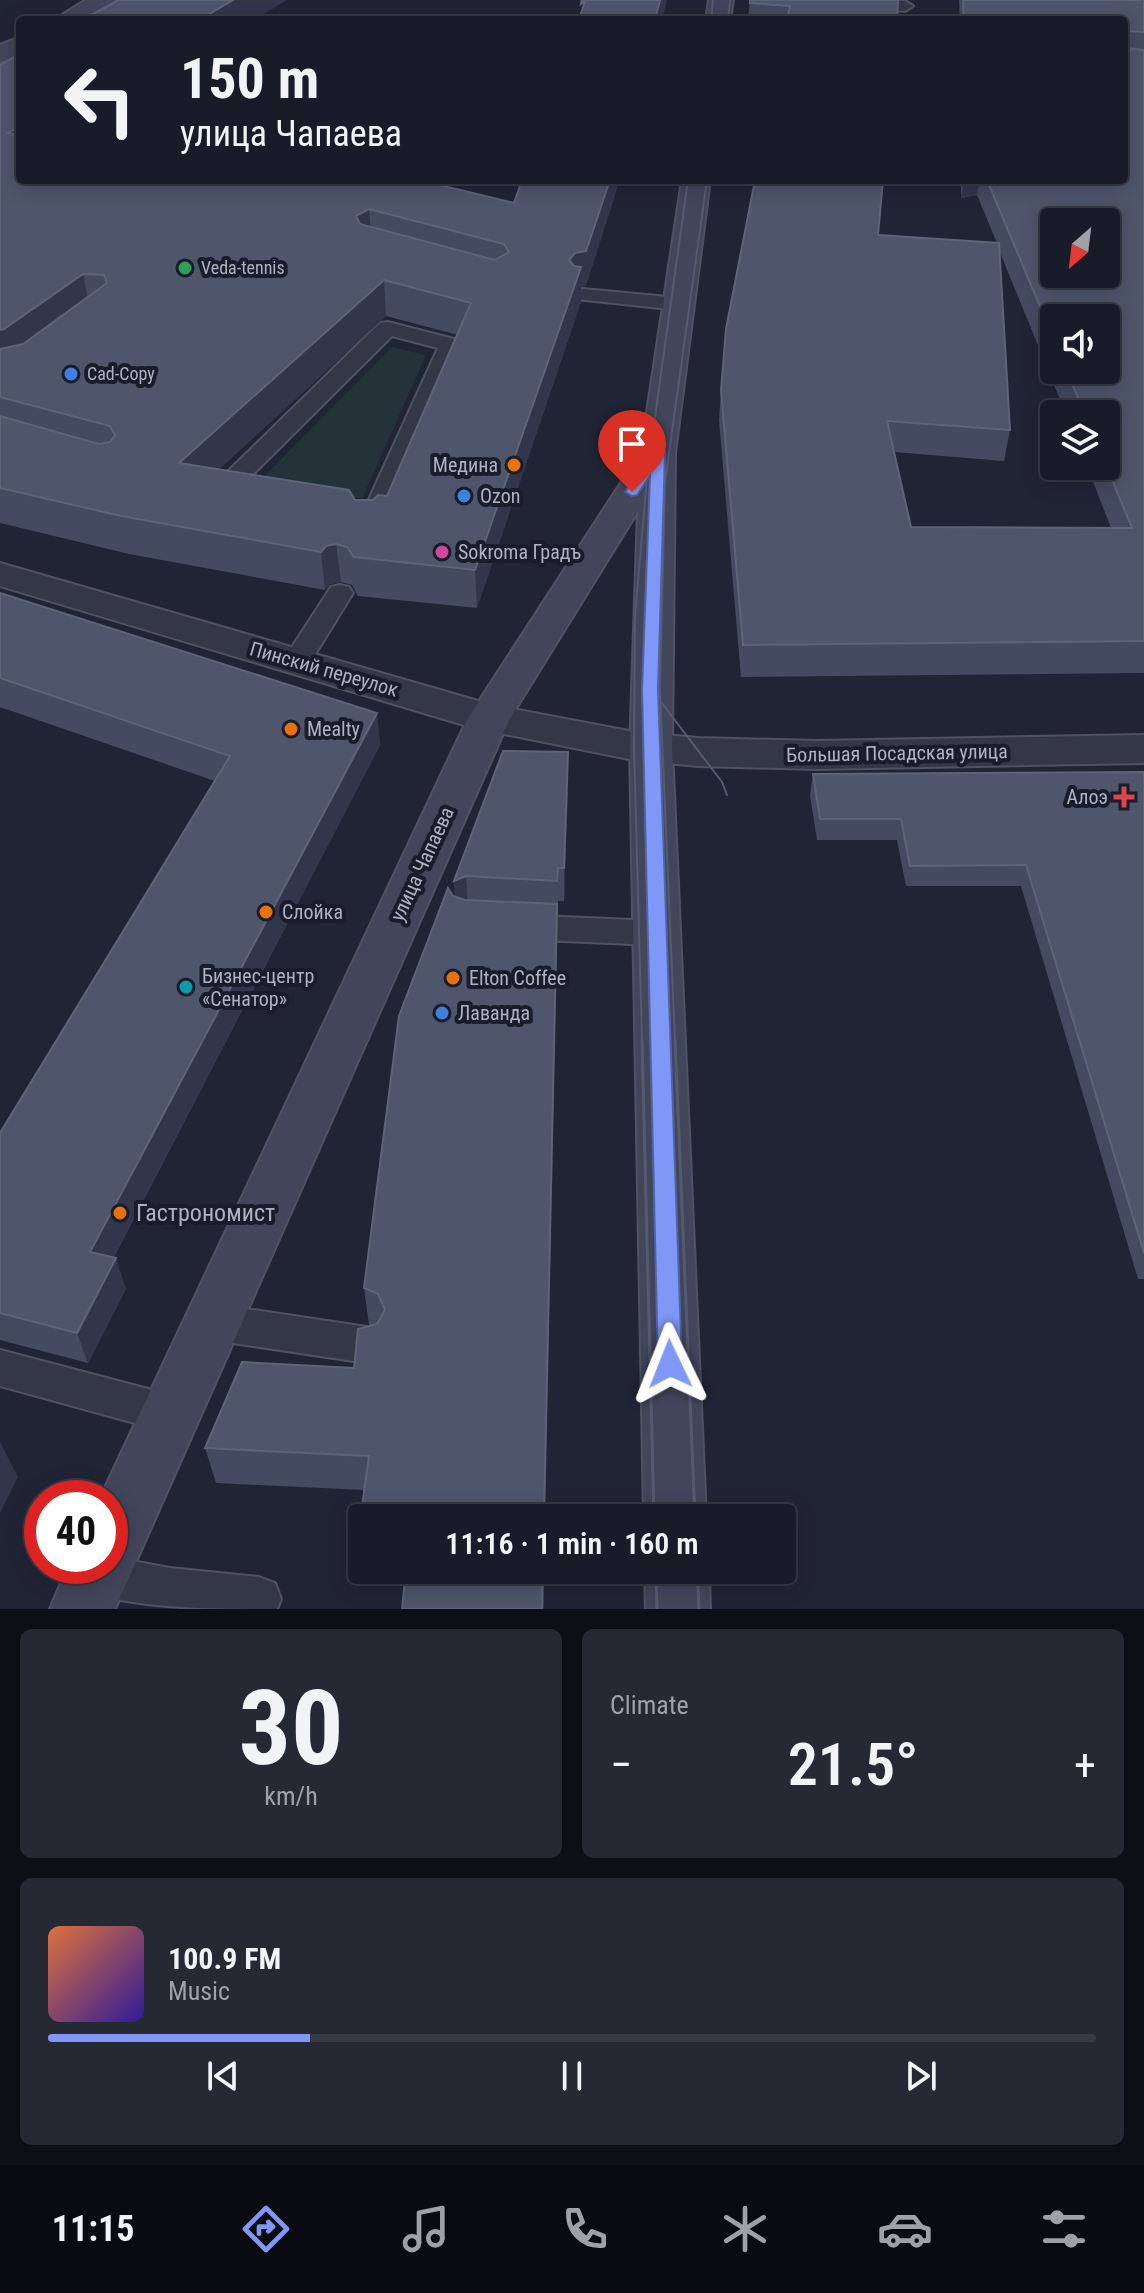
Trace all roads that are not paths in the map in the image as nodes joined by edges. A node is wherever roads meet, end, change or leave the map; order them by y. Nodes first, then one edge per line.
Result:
1 (115, 3) edge
2 (905, 6) dead end
3 (78, 16) edge
4 (866, 16) edge
5 (695, 184) edge
6 (583, 295) edge
7 (679, 304) junction
8 (658, 452) junction
9 (250, 499) edge
10 (343, 513) edge
11 (0, 574) edge
12 (340, 593) edge
13 (297, 661) junction
14 (489, 718) junction
15 (651, 748) junction
16 (1144, 749) edge
17 (483, 925) edge
18 (655, 933) junction
19 (213, 1322) junction
20 (367, 1345) edge
21 (0, 1368) edge
22 (171, 1414) junction
23 (675, 1504) edge
24 (128, 1507) edge
25 (128, 1581) edge
26 (677, 1584) edge
27 (255, 1609) edge
28 (678, 1609) edge

1 - 3 street
2 - 4 lane
5 - 7 street, улица Чапаева
6 - 7 lane
7 - 8 street, улица Чапаева
8 - 14 street, улица Чапаева
8 - 15 street
9 - 10 lane
11 - 13 street, Пинский переулок
12 - 13 lane
13 - 14 street, Пинский переулок
14 - 15 street, Пинский переулок
14 - 19 street, улица Чапаева
15 - 16 street, Большая Посадская улица
15 - 18 street
17 - 18 lane
18 - 23 street
19 - 20 lane
19 - 22 street, улица Чапаева
21 - 22 lane
22 - 24 street, улица Чапаева
25 - 27 lane
26 - 28 street

